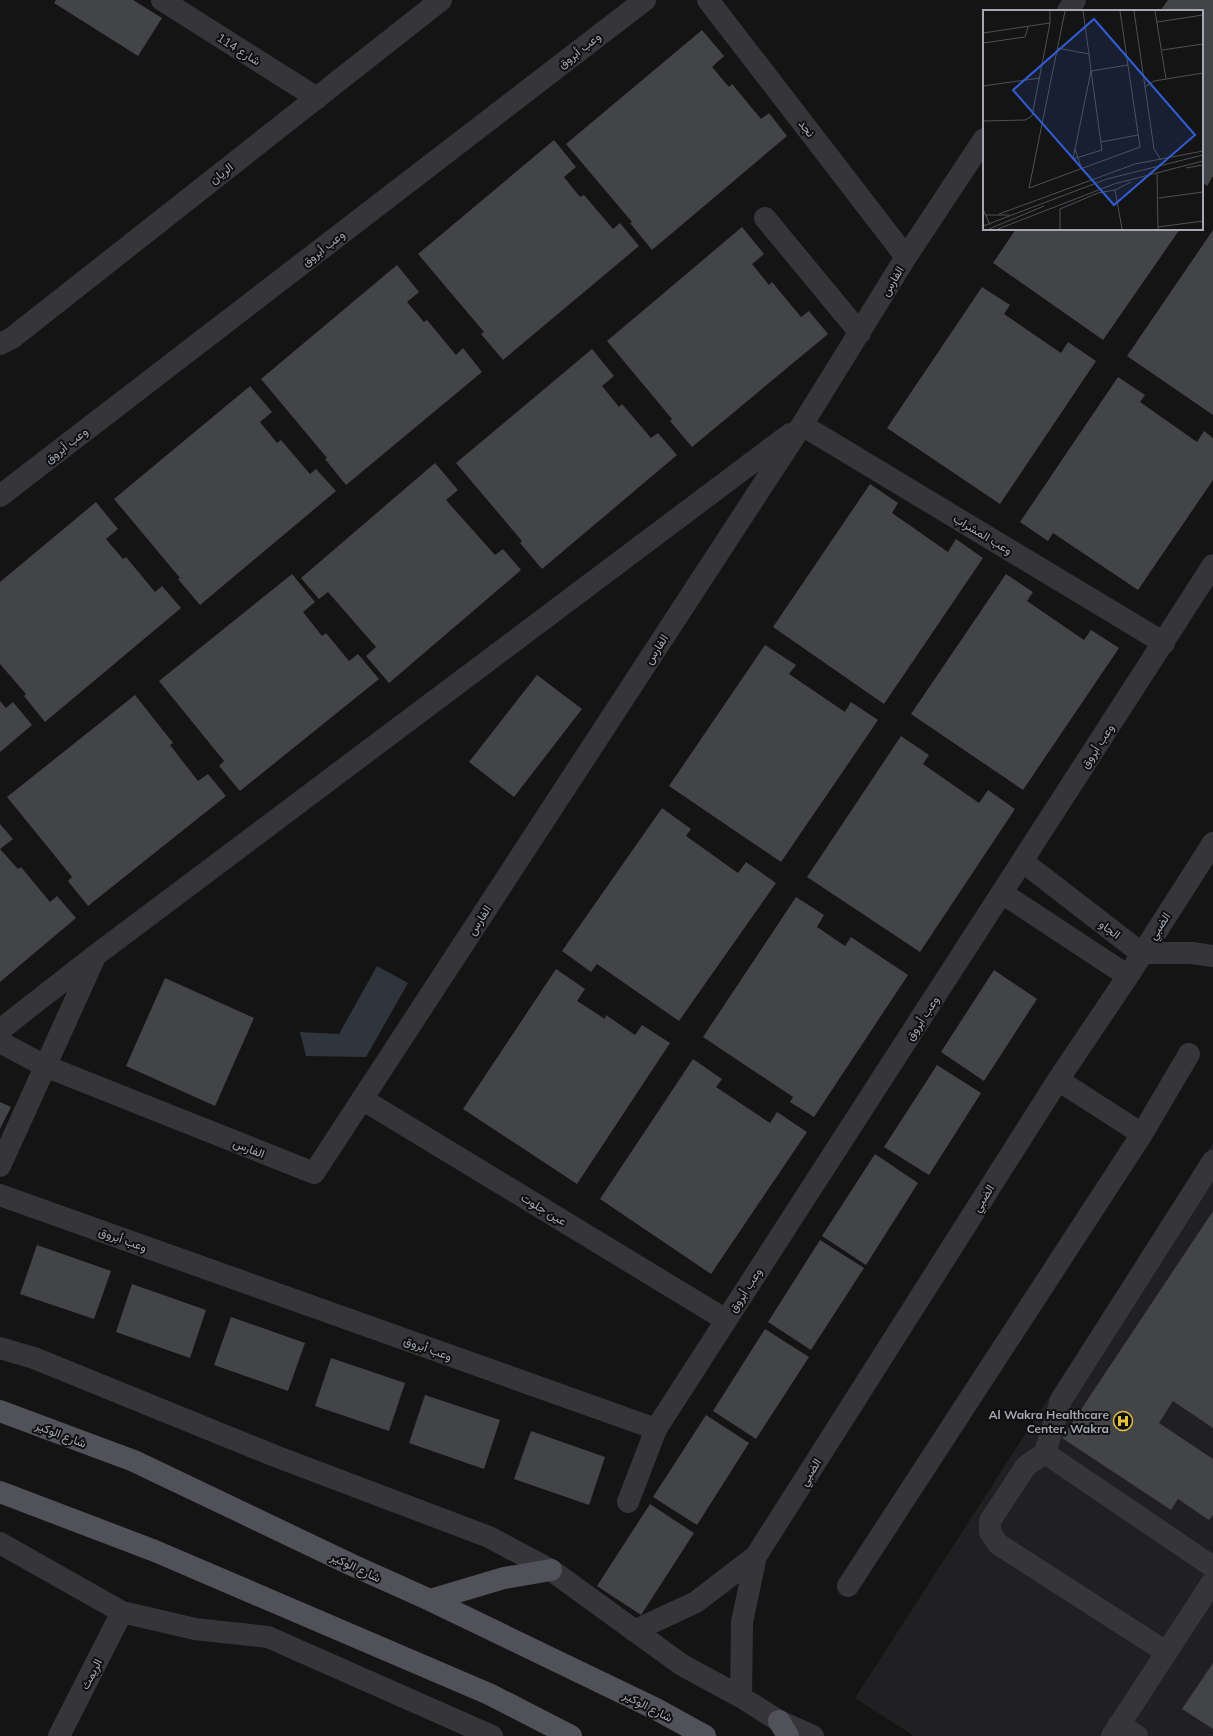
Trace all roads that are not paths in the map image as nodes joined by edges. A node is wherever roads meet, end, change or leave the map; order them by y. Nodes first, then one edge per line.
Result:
1 (162, 0) edge
2 (441, 0) edge
3 (645, 0) edge
4 (708, 0) edge
5 (1075, 0) edge
6 (1069, 10) edge
7 (317, 98) junction
8 (983, 141) edge
9 (765, 218) dead end
10 (906, 257) junction
11 (860, 333) junction
12 (0, 344) edge
13 (802, 425) junction
14 (0, 496) edge
15 (1213, 565) edge
16 (1164, 643) junction
17 (1213, 843) edge
18 (1022, 861) junction
19 (1002, 893) junction
20 (1141, 953) junction
21 (96, 955) junction
22 (1213, 956) edge
23 (1128, 976) junction
24 (0, 1030) edge
25 (0, 1042) edge
26 (1189, 1054) dead end
27 (45, 1066) junction
28 (1058, 1080) junction
29 (362, 1099) junction
30 (1142, 1134) junction
31 (1213, 1161) edge
32 (0, 1166) edge
33 (0, 1195) edge
34 (726, 1320) junction
35 (0, 1348) edge
36 (0, 1411) edge
37 (656, 1429) junction
38 (1045, 1453) junction
39 (0, 1492) edge
40 (628, 1502) dead end
41 (0, 1543) edge
42 (756, 1556) junction
43 (1213, 1567) edge
44 (551, 1570) junction
45 (1213, 1581) edge
46 (848, 1586) dead end
47 (430, 1600) junction
48 (122, 1612) junction
49 (634, 1631) junction
50 (1166, 1652) junction
51 (742, 1697) junction
52 (784, 1729) edge
53 (1115, 1730) edge
54 (59, 1736) edge
55 (492, 1736) edge
56 (571, 1736) edge
57 (705, 1736) edge
58 (813, 1736) edge
59 (1137, 1736) edge

1 - 7 street, شارع 114
2 - 7 street, الريان
3 - 14 street, وعب أبروق
4 - 10 street, نجد
5 - 6 street
7 - 12 street, الريان
8 - 10 street, الفارس
9 - 11 street
10 - 11 street, الفارس
11 - 13 street, الفارس
13 - 16 street, وعب المشراب
13 - 21 street, الفارس
13 - 29 street, الفارس
15 - 16 street, وعب أبروق
16 - 18 street, وعب أبروق
17 - 20 street, الضبي
18 - 19 street, وعب أبروق
18 - 20 street, الجاو
19 - 23 street
19 - 34 street, وعب أبروق
20 - 22 street
20 - 23 street, الضبي
21 - 24 street, الفارس
21 - 27 street, الفارس
23 - 28 street, الضبي
25 - 27 street, الفارس
26 - 30 street
27 - 29 street, الفارس
27 - 32 street, الفارس
28 - 30 street
28 - 42 street, الضبي
29 - 34 street, عين جلوت
30 - 46 street
31 - 38 street
33 - 37 street, وعب أبروق
34 - 37 street, وعب أبروق
35 - 44 street
36 - 47 main road, شارع الوكير
37 - 40 street
38 - 43 street
38 - 50 street
39 - 56 main road
41 - 48 street
42 - 49 street, الضبي
42 - 51 street, الضبي
44 - 47 main road
44 - 49 street
45 - 50 street
47 - 57 main road, شارع الوكير
48 - 54 street, الريمث
48 - 55 street
49 - 51 street
50 - 53 street
51 - 52 street
52 - 58 street
53 - 59 street

